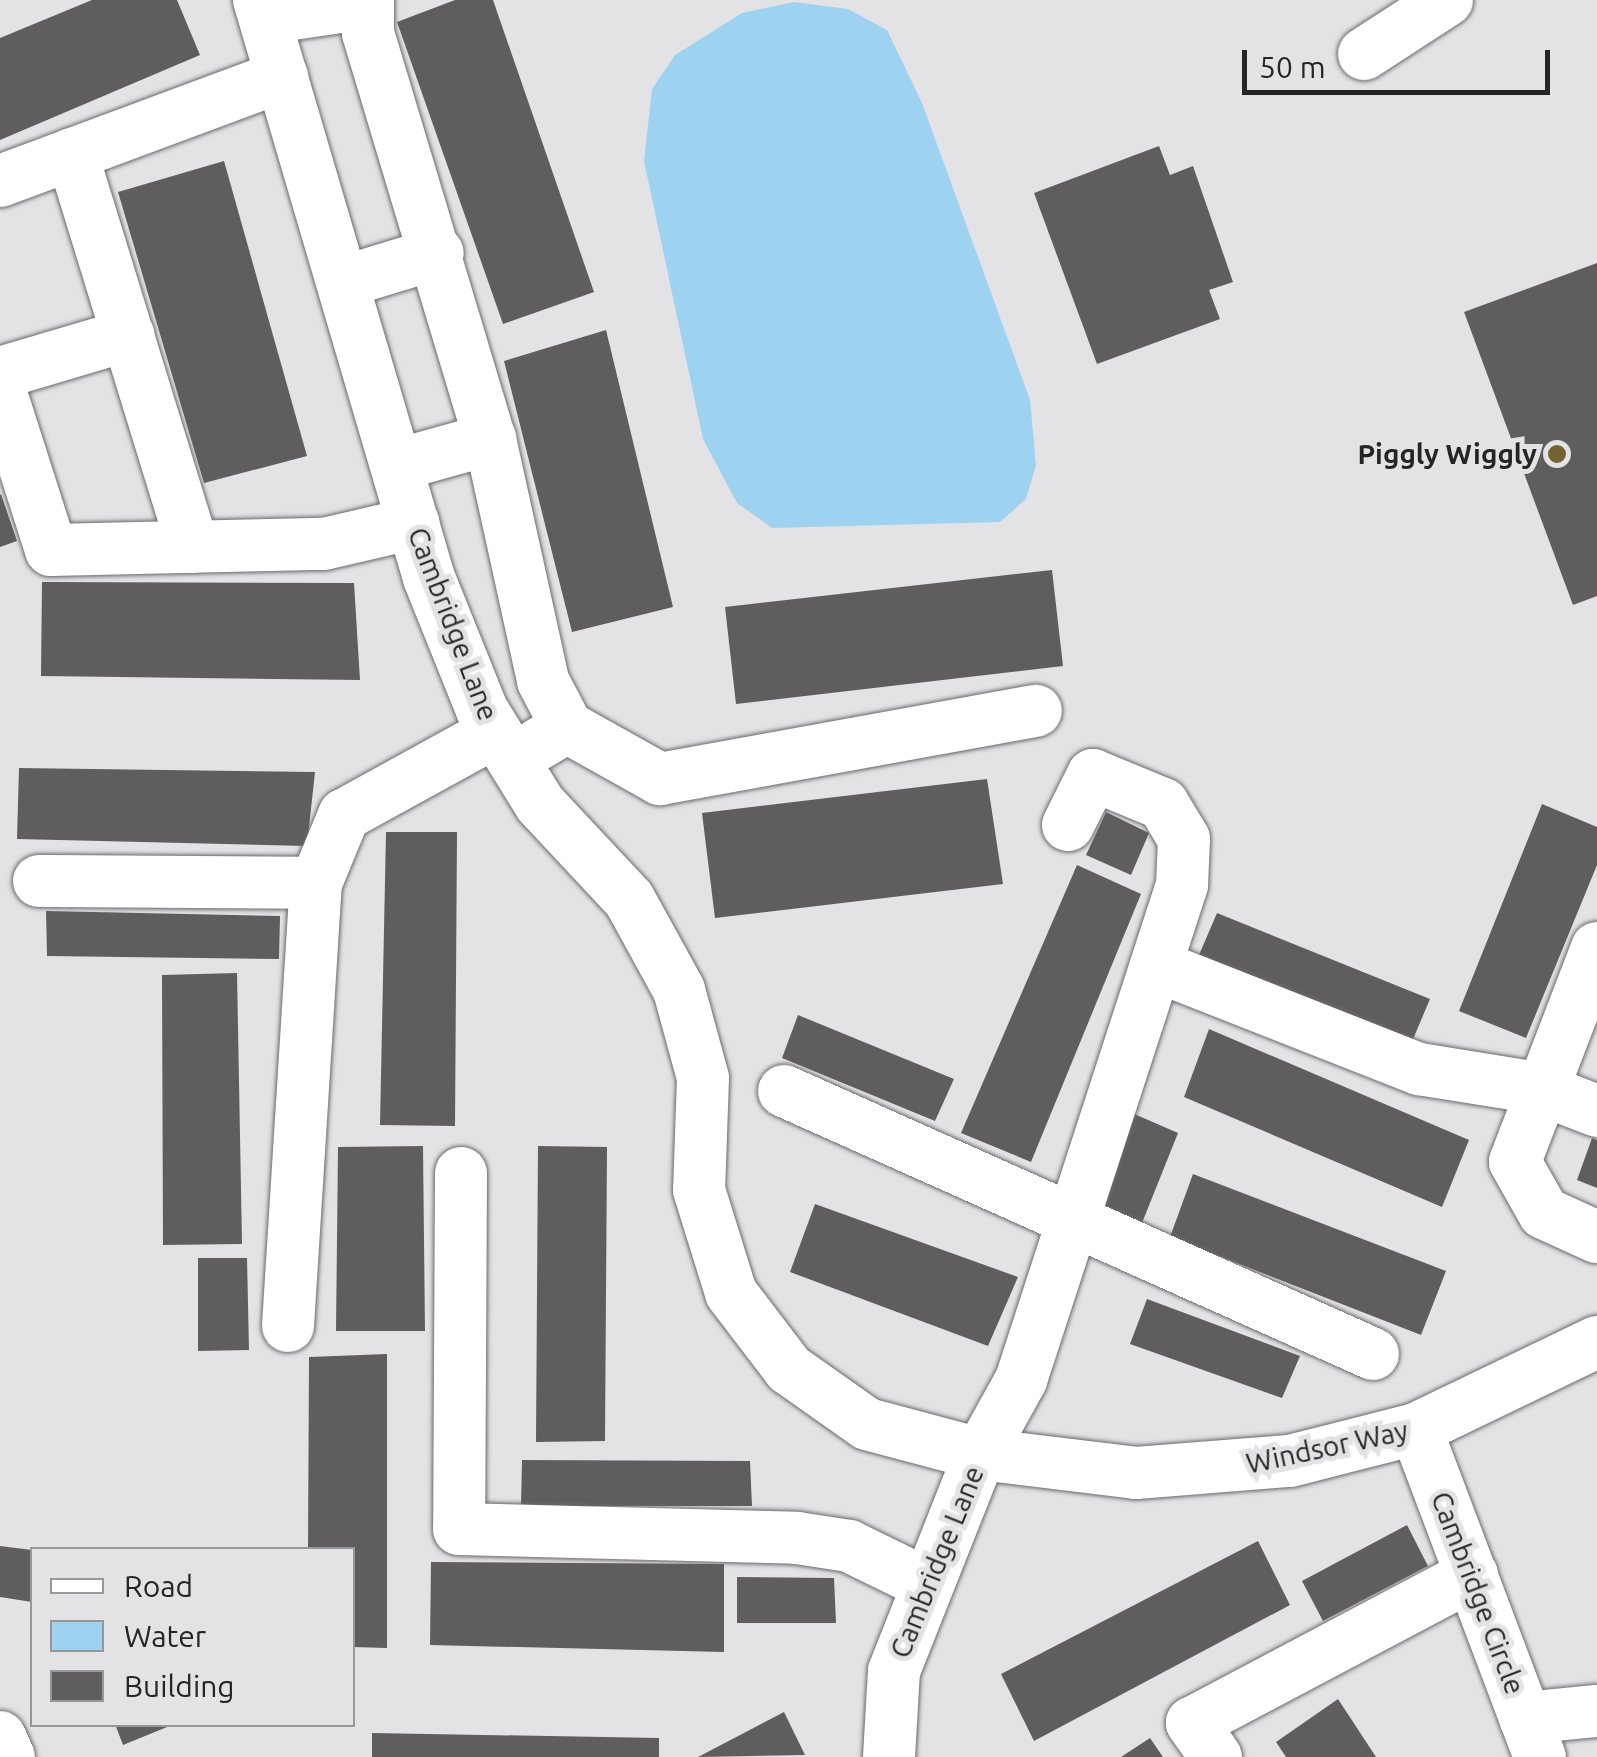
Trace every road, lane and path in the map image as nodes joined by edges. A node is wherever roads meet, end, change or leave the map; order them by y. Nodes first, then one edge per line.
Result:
1 (1447, 0) edge
2 (368, 2) edge
3 (262, 9) edge
4 (1364, 54) dead end
5 (282, 76) junction
6 (72, 154) junction
7 (0, 181) edge
8 (438, 253) junction
9 (343, 282) junction
10 (128, 335) junction
11 (0, 373) edge
12 (0, 390) edge
13 (490, 439) junction
14 (397, 466) junction
15 (414, 523) junction
16 (193, 547) junction
17 (1036, 711) dead end
18 (568, 727) junction
19 (504, 746) junction
20 (1068, 825) dead end
21 (39, 881) dead end
22 (316, 883) junction
23 (1597, 948) edge
24 (1157, 966) junction
25 (1538, 1088) junction
26 (784, 1091) dead end
27 (1597, 1111) edge
28 (461, 1173) dead end
29 (1069, 1218) junction
30 (1597, 1236) edge
31 (288, 1326) dead end
32 (1597, 1342) edge
33 (1373, 1354) dead end
34 (1416, 1429) junction
35 (980, 1454) junction
36 (1472, 1575) junction
37 (927, 1584) junction
38 (1597, 1711) edge
39 (0, 1737) edge
40 (1532, 1737) edge
41 (9, 1757) edge
42 (889, 1757) edge
43 (1216, 1757) edge

1 - 4 street
2 - 3 street
2 - 8 street
3 - 5 street, Cambridge Lane
5 - 6 street
5 - 9 street, Cambridge Lane
6 - 7 street
6 - 10 street
8 - 9 street
8 - 13 street
9 - 14 street, Cambridge Lane
10 - 11 street
10 - 16 street
12 - 16 street
13 - 14 street
13 - 18 street
14 - 15 street, Cambridge Lane
15 - 16 street
15 - 19 street, Cambridge Lane
17 - 18 street
18 - 19 street
19 - 22 street
19 - 35 street, Cambridge Lane
20 - 24 street
21 - 22 street
22 - 31 street
23 - 25 street
24 - 25 street
24 - 29 street
25 - 27 street
25 - 30 street
26 - 29 street
28 - 37 street
29 - 33 street
29 - 35 street
32 - 34 street, Windsor Way
34 - 35 street, Windsor Way
34 - 36 street, Cambridge Circle
35 - 37 street, Cambridge Lane
36 - 40 street, Cambridge Circle
36 - 43 street
37 - 42 street, Cambridge Lane
38 - 40 street
39 - 41 street

